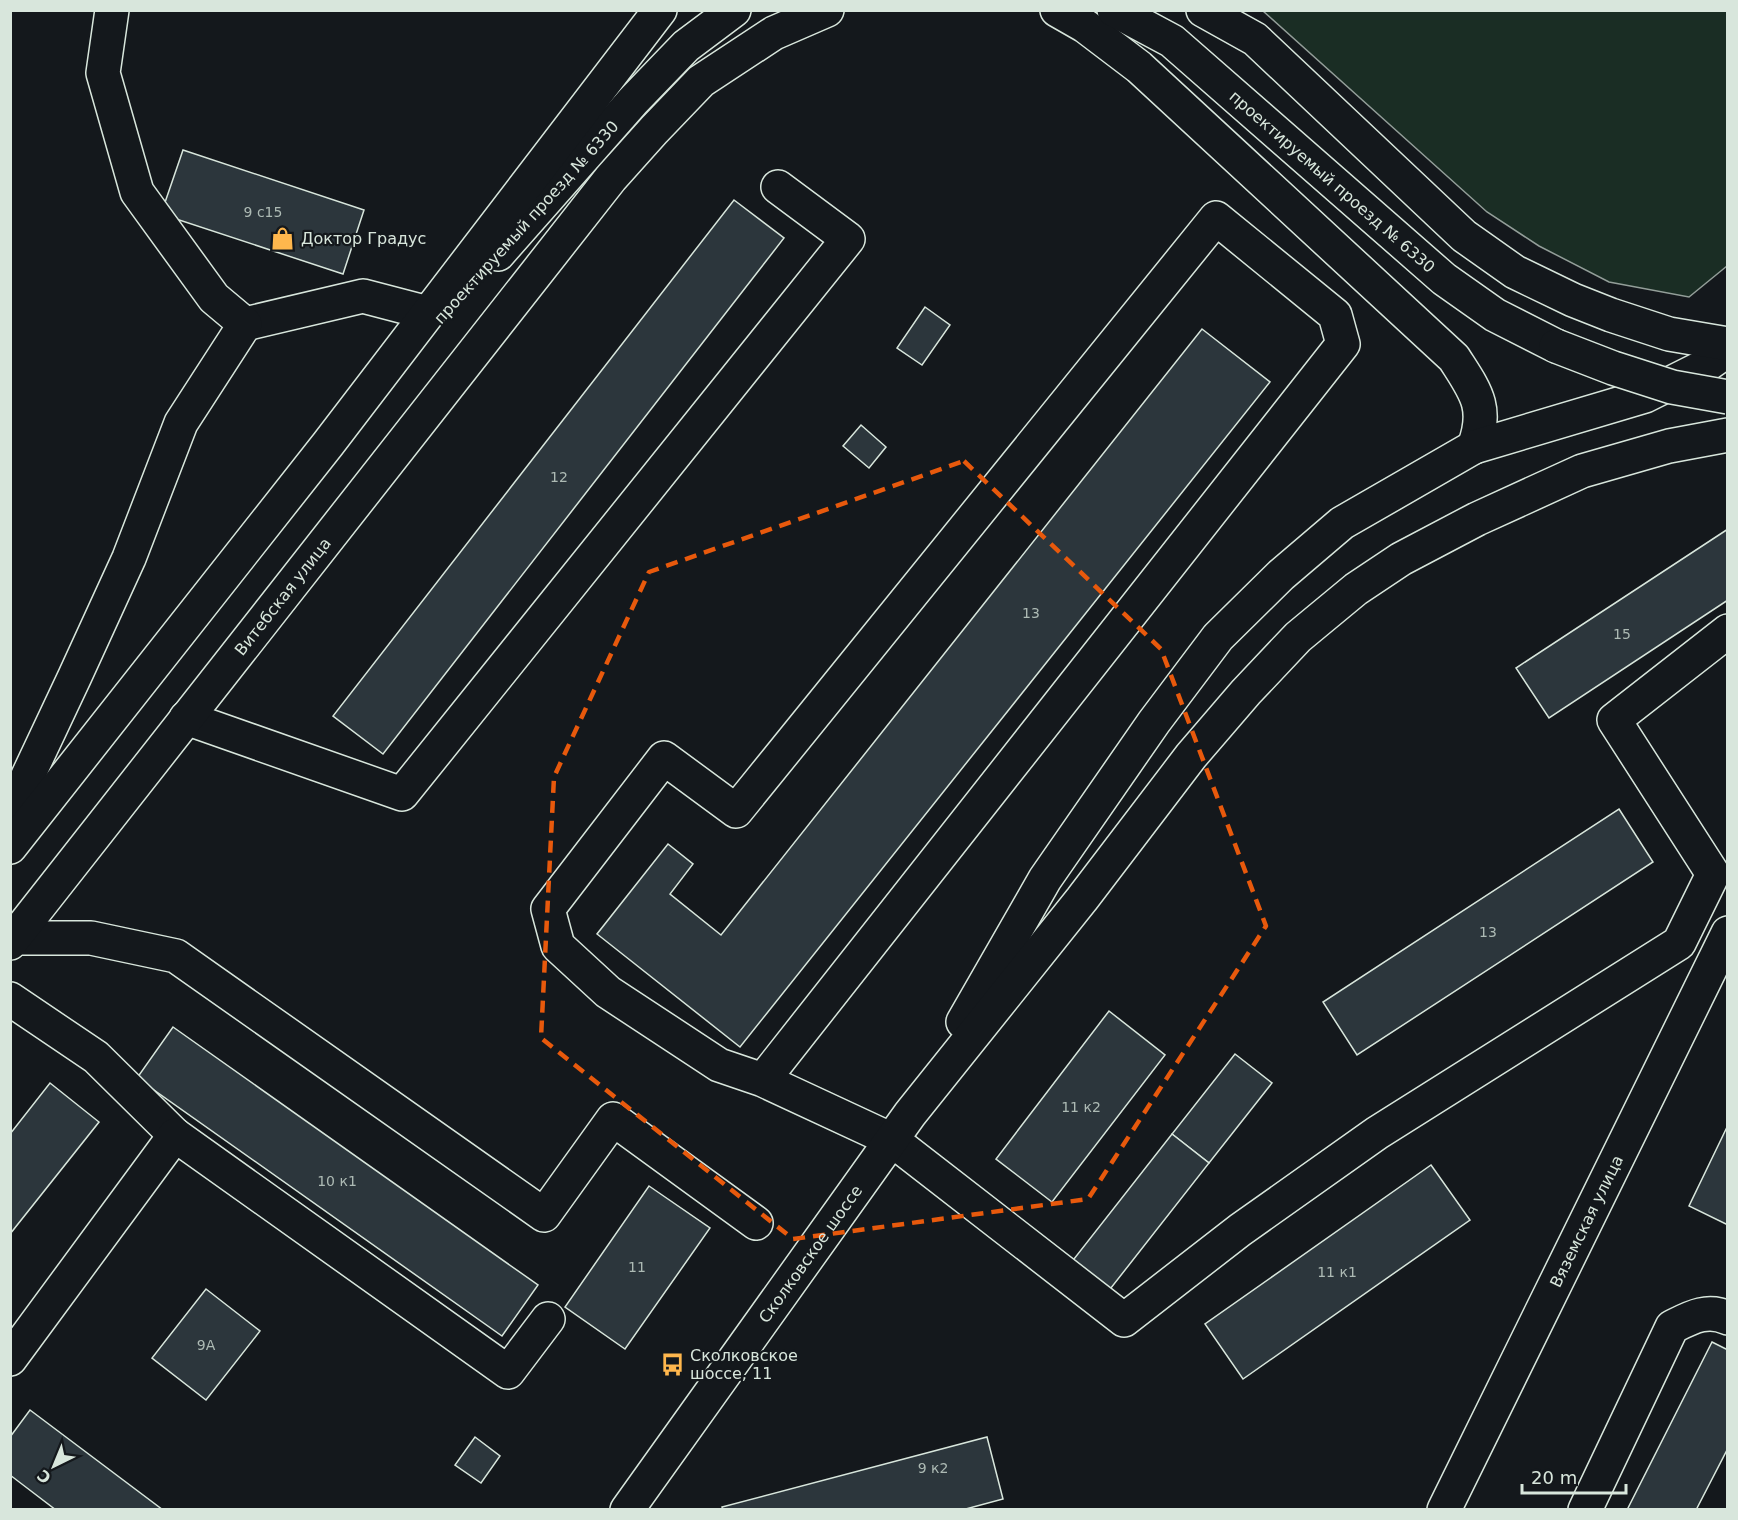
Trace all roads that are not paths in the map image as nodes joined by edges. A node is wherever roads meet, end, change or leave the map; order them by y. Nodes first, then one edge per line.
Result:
1 (112, 10) edge
2 (660, 10) edge
3 (734, 10) edge
4 (827, 10) edge
5 (1057, 10) edge
6 (1114, 10) edge
7 (1203, 10) edge
8 (1226, 10) edge
9 (1255, 39) junction
10 (778, 187) dead end
11 (555, 251) joint
12 (1380, 289) junction
13 (428, 313) junction
14 (1335, 315) junction
15 (245, 324) junction
16 (1728, 344) edge
17 (1728, 350) edge
18 (1728, 397) edge
19 (1728, 435) edge
20 (328, 444) junction
21 (1474, 447) junction
22 (1728, 631) edge
23 (186, 718) junction
24 (10, 814) edge
25 (10, 847) edge
26 (1728, 933) edge
27 (12, 941) edge
28 (10, 999) edge
29 (763, 1080) junction
30 (901, 1127) junction
31 (175, 1135) junction
32 (756, 1222) dead end
33 (1728, 1318) edge
34 (548, 1319) dead end
35 (10, 1359) edge
36 (627, 1509) edge
37 (1444, 1509) edge
38 (1585, 1509) edge

1 - 15 main road
2 - 13 main road
3 - 20 main road, проектируемый проезд № 6330
4 - 11 main road, проектируемый проезд № 6330
5 - 12 main road
6 - 18 main road, проектируемый проезд № 6330, bridge
7 - 9 main road
8 - 9 main road
9 - 16 main road
10 - 23 main road
11 - 23 main road, Витебская улица
12 - 14 main road
12 - 21 main road
13 - 15 main road
13 - 20 main road
14 - 29 main road
14 - 29 main road
15 - 24 main road
17 - 21 main road
19 - 30 main road
20 - 25 main road
21 - 30 main road
22 - 30 main road
23 - 27 main road, Витебская улица
26 - 37 main road, Вяземская улица
27 - 32 main road
28 - 31 main road
29 - 30 main road
30 - 36 main road, Сколковское шоссе
31 - 34 main road
31 - 35 main road
33 - 38 main road

